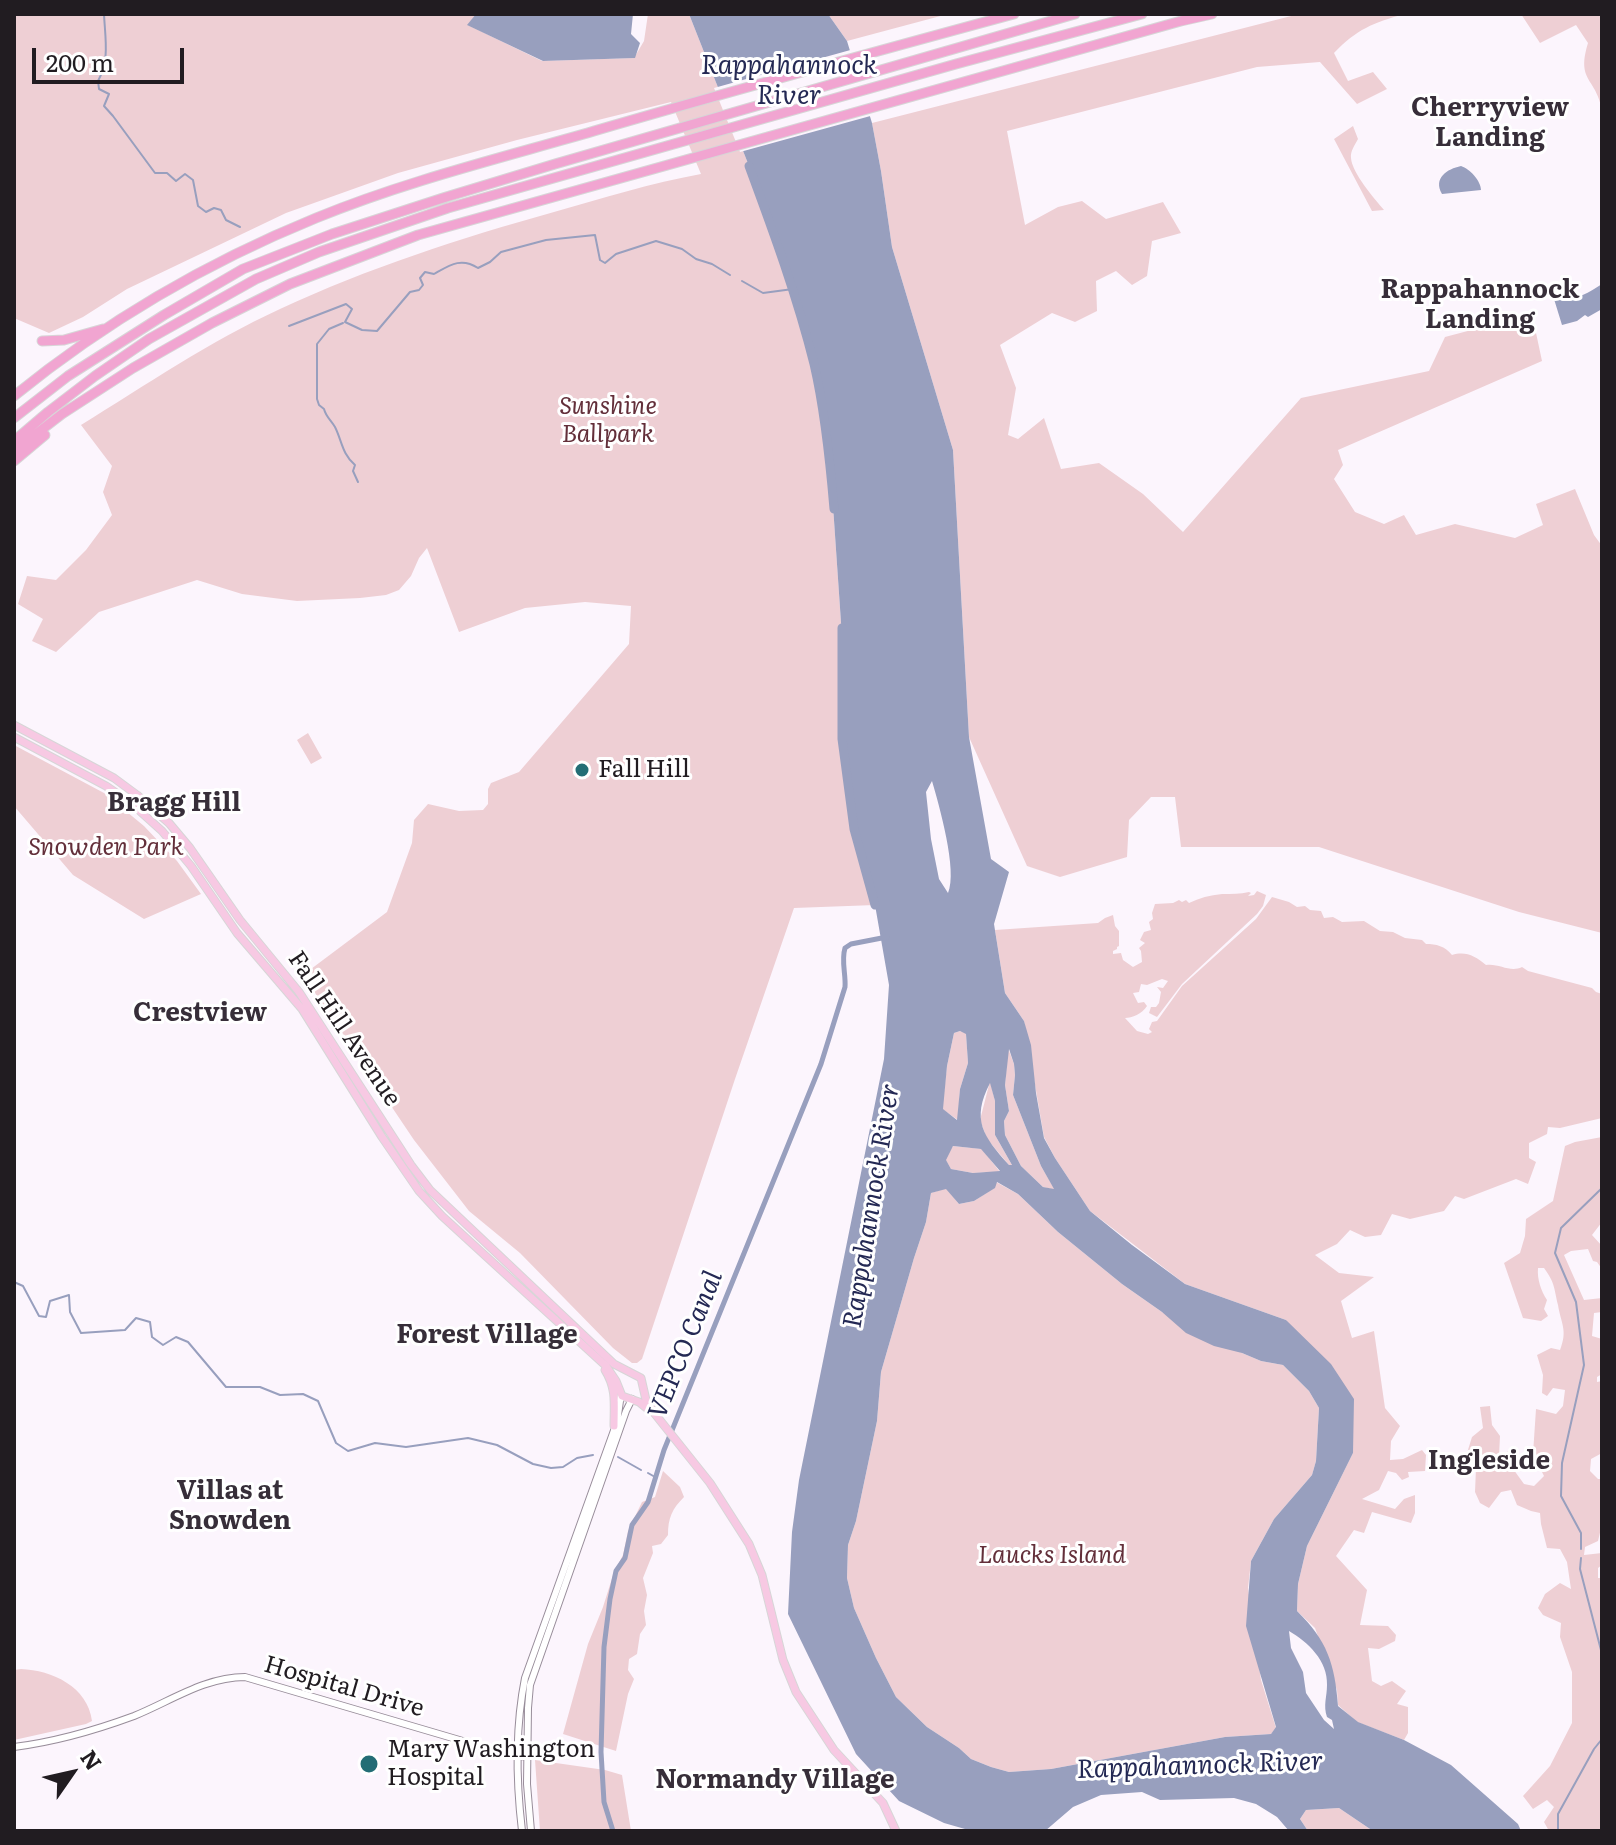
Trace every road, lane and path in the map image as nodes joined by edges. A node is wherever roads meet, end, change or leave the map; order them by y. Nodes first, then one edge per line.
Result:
1 (1014, 14) edge
2 (1075, 14) edge
3 (1142, 14) edge
4 (1212, 14) edge
5 (106, 328) junction
6 (42, 341) dead end
7 (94, 393) junction
8 (14, 396) edge
9 (14, 418) edge
10 (14, 441) edge
11 (14, 451) edge
12 (14, 461) edge
13 (14, 725) edge
14 (14, 737) edge
15 (249, 932) junction
16 (237, 933) junction
17 (573, 1337) junction
18 (631, 1374) junction
19 (644, 1388) junction
20 (620, 1390) junction
21 (633, 1399) junction
22 (657, 1416) junction
23 (614, 1426) junction
24 (14, 1747) edge
25 (517, 1756) junction
26 (528, 1757) junction
27 (522, 1831) edge
28 (531, 1831) edge
29 (896, 1831) edge

1 - 5 highway
2 - 9 highway
3 - 10 highway
4 - 7 highway
5 - 6 highway
5 - 8 highway
7 - 11 highway
7 - 12 highway
13 - 15 main road, Fall Hill Avenue
14 - 16 main road, Fall Hill Avenue
15 - 16 main road
15 - 18 main road, Fall Hill Avenue
16 - 17 main road, Fall Hill Avenue
17 - 20 main road, Fall Hill Avenue
17 - 23 main road
18 - 19 main road, Fall Hill Avenue
18 - 20 main road
19 - 21 main road
19 - 22 main road, Fall Hill Avenue
20 - 21 main road, Fall Hill Avenue
20 - 23 street
21 - 22 main road, Fall Hill Avenue
21 - 26 street
22 - 29 main road, Fall Hill Avenue
23 - 25 street
24 - 25 street, Hospital Drive
25 - 26 street, Hospital Drive
25 - 27 street
26 - 28 street

